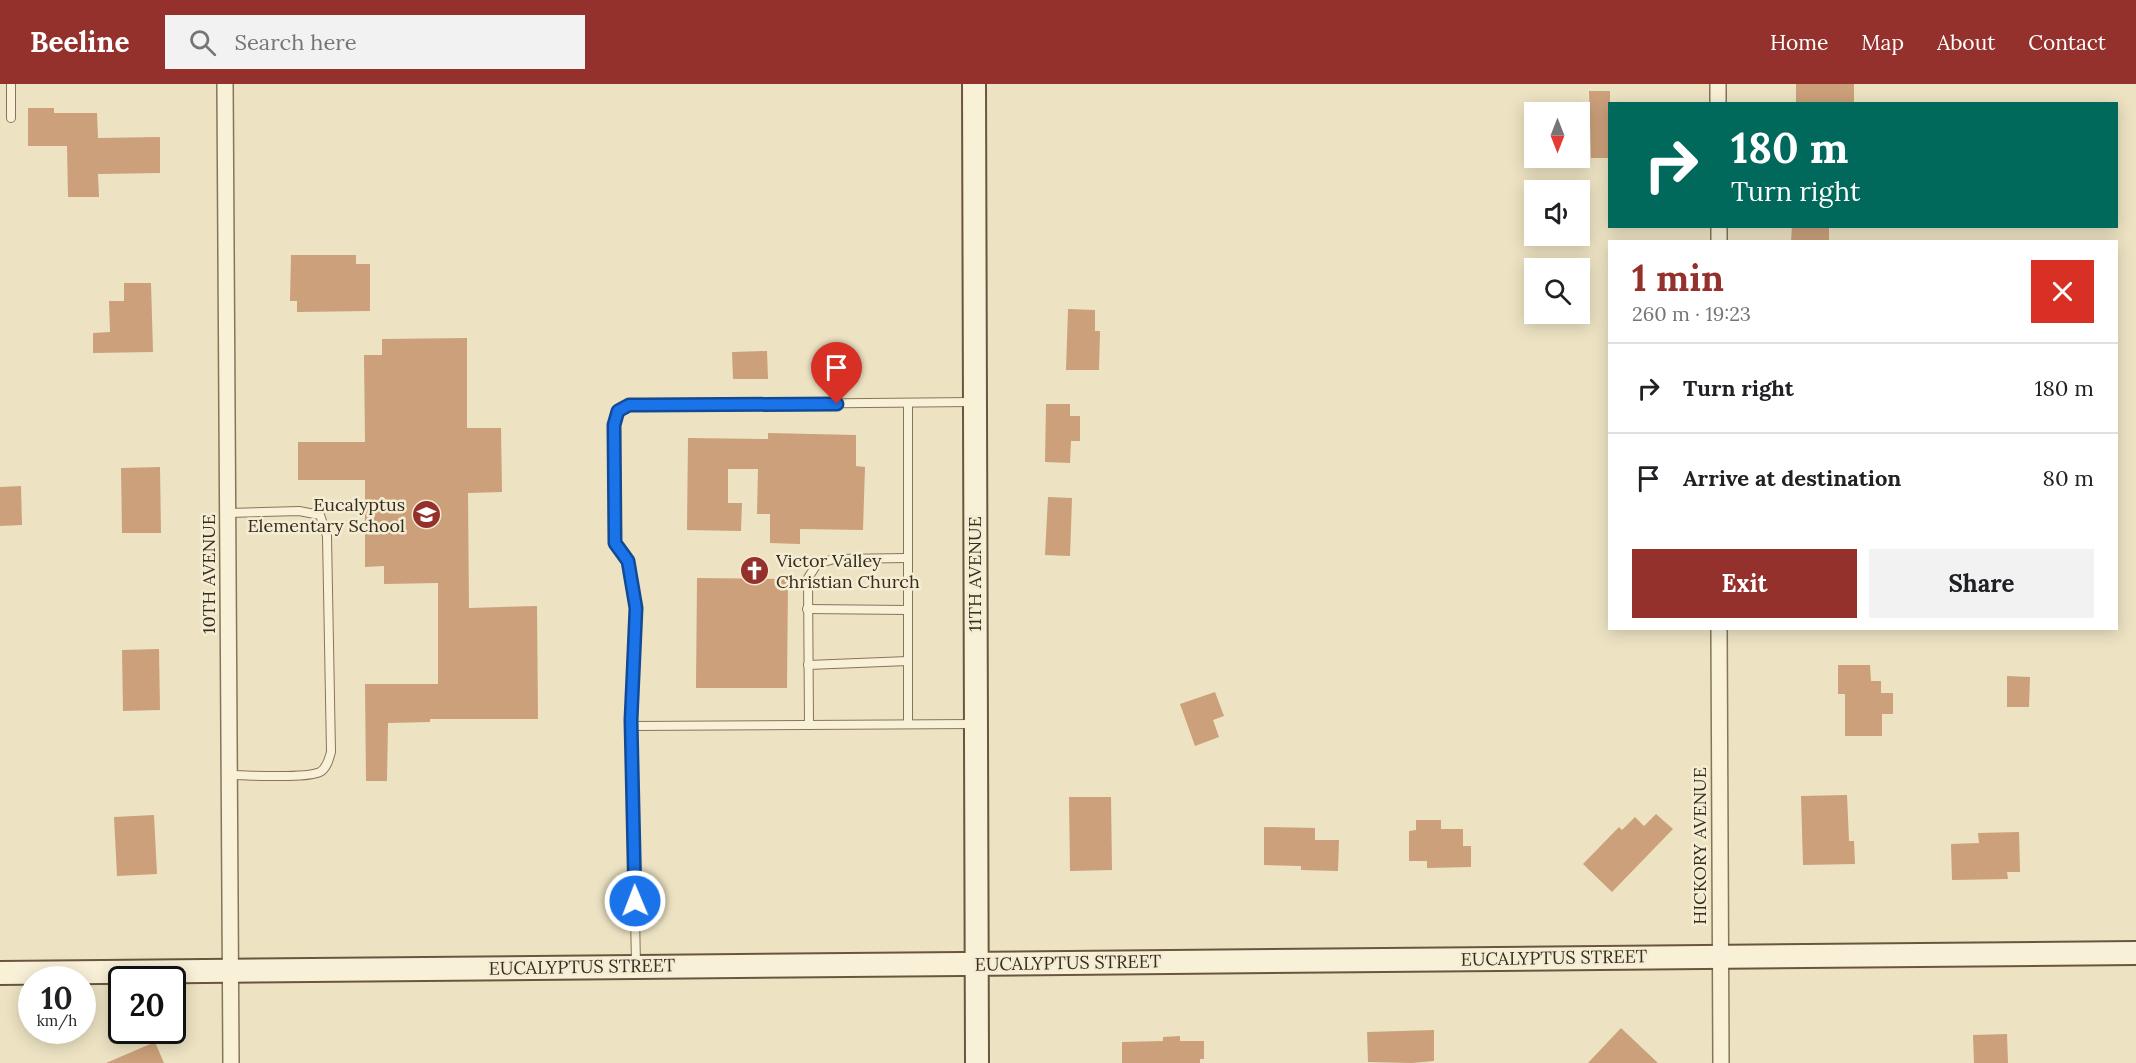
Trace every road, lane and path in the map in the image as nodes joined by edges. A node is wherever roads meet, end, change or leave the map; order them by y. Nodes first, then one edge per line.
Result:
1 (11, 84) edge
2 (225, 84) edge
3 (974, 84) edge
4 (1718, 84) edge
5 (1718, 102) edge
6 (11, 118) dead end
7 (975, 402) junction
8 (908, 403) junction
9 (228, 513) junction
10 (908, 558) junction
11 (807, 609) junction
12 (908, 610) junction
13 (1719, 630) edge
14 (908, 661) junction
15 (808, 665) junction
16 (908, 724) junction
17 (976, 724) junction
18 (809, 725) junction
19 (631, 726) junction
20 (230, 775) junction
21 (2136, 953) edge
22 (1720, 957) junction
23 (977, 964) junction
24 (636, 967) junction
25 (231, 971) junction
26 (0, 973) edge
27 (231, 1063) edge
28 (978, 1063) edge
29 (1721, 1063) edge

1 - 6 lane
2 - 9 street, 10TH AVENUE
3 - 7 main road, 11TH AVENUE
4 - 5 street
7 - 8 lane
7 - 17 main road, 11TH AVENUE
8 - 10 lane
8 - 19 lane
9 - 20 street, 10TH AVENUE
9 - 20 lane
10 - 11 lane
10 - 12 lane
11 - 12 lane
11 - 15 lane
12 - 14 lane
13 - 22 street, HICKORY AVENUE
14 - 15 lane
14 - 16 lane
15 - 18 lane
16 - 17 lane
16 - 18 lane
17 - 23 main road, 11TH AVENUE
18 - 19 lane
19 - 24 lane
20 - 25 street, 10TH AVENUE
21 - 22 main road, EUCALYPTUS STREET
22 - 23 main road, EUCALYPTUS STREET
22 - 29 street, HICKORY AVENUE
23 - 24 main road, EUCALYPTUS STREET
23 - 28 main road, 11TH AVENUE
24 - 25 main road, EUCALYPTUS STREET
25 - 26 main road, EUCALYPTUS STREET
25 - 27 street, 10TH AVENUE

